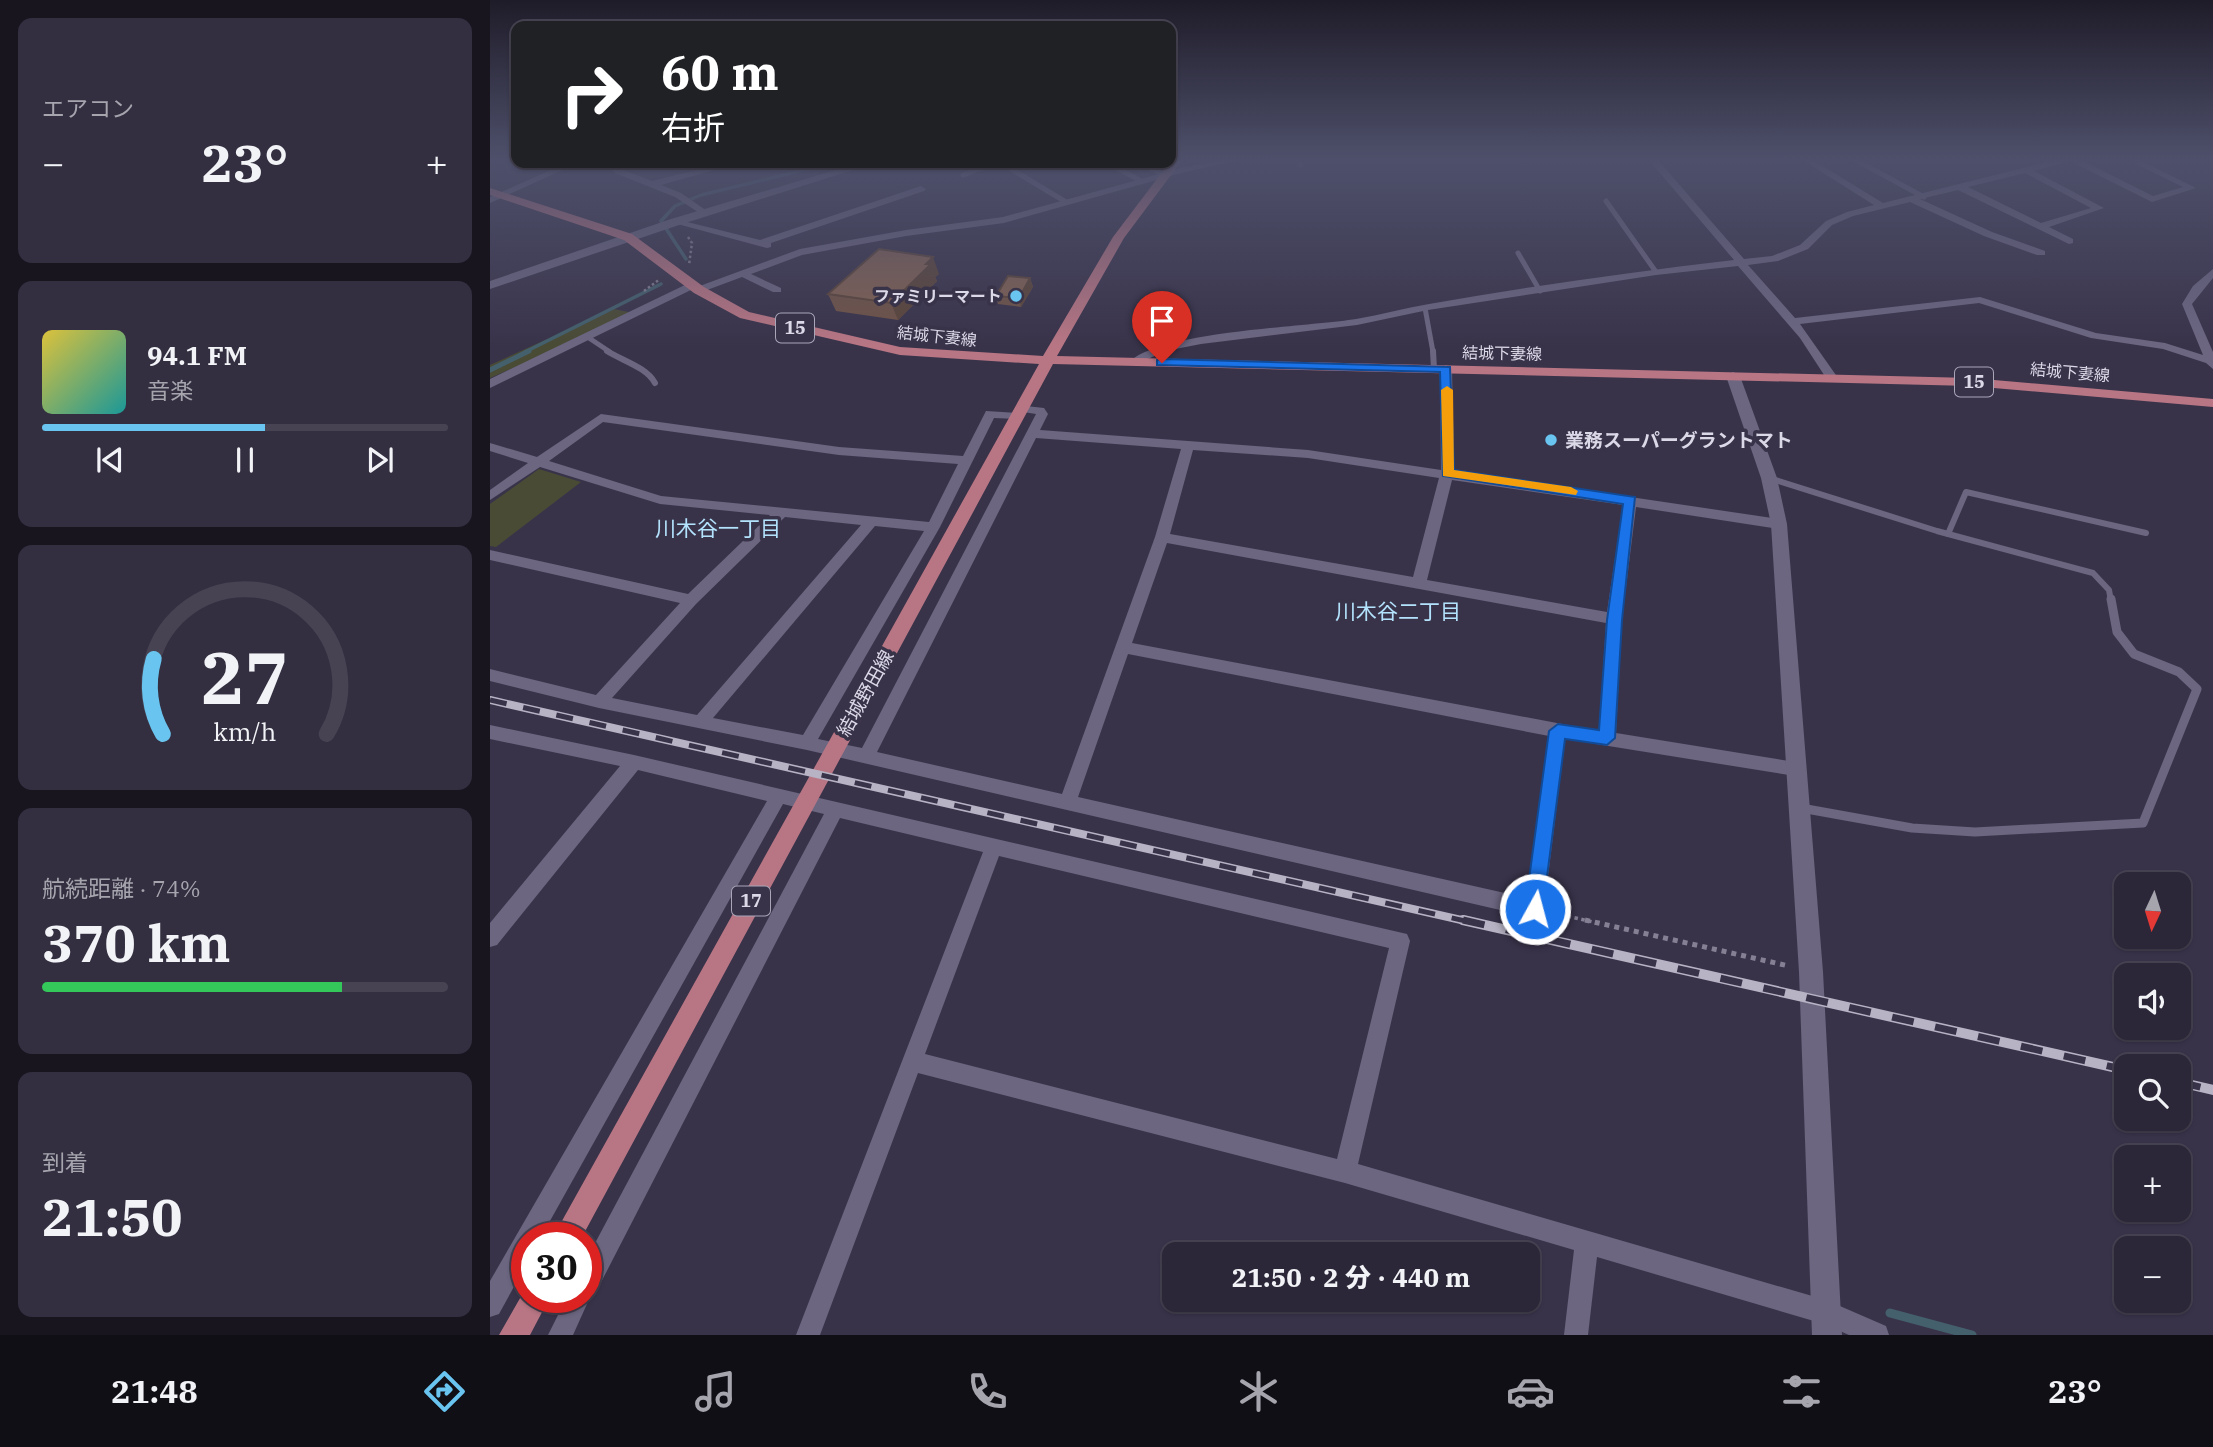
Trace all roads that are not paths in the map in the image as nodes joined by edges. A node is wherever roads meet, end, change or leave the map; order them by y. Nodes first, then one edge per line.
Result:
1 (578, 221) edge
2 (826, 221) edge
3 (994, 221) edge
4 (1131, 221) edge
5 (1620, 221) edge
6 (1704, 221) edge
7 (1834, 221) edge
8 (1960, 221) edge
9 (2029, 221) edge
10 (2058, 221) edge
11 (675, 222) joint
12 (2040, 227) junction
13 (628, 237) junction
14 (2069, 241) dead end
15 (758, 244) junction
16 (800, 252) junction
17 (1518, 253) dead end
18 (2041, 253) dead end
19 (1739, 263) junction
20 (1656, 272) junction
21 (2213, 272) edge
22 (743, 274) junction
23 (490, 285) edge
24 (696, 288) junction
25 (777, 290) dead end
26 (1540, 291) junction
27 (1425, 308) junction
28 (1793, 322) junction
29 (589, 338) junction
30 (1047, 360) junction
31 (1135, 362) junction
32 (2212, 363) edge
33 (1440, 369) junction
34 (1733, 376) junction
35 (1832, 378) junction
36 (656, 383) dead end
37 (490, 384) edge
38 (2213, 403) edge
39 (1018, 412) junction
40 (1034, 434) junction
41 (1188, 446) junction
42 (490, 447) edge
43 (966, 460) junction
44 (541, 462) junction
45 (1448, 473) junction
46 (1769, 478) junction
47 (490, 496) edge
48 (1630, 500) junction
49 (782, 512) junction
50 (872, 521) junction
51 (1779, 524) junction
52 (933, 527) junction
53 (2146, 533) dead end
54 (1948, 534) junction
55 (1162, 537) junction
56 (490, 555) edge
57 (1419, 584) junction
58 (691, 600) junction
59 (1614, 620) junction
60 (1123, 647) junction
61 (490, 675) edge
62 (598, 702) junction
63 (700, 722) junction
64 (1558, 731) junction
65 (490, 732) edge
66 (1607, 738) junction
67 (807, 743) junction
68 (866, 757) junction
69 (634, 762) junction
70 (1795, 769) junction
71 (778, 797) junction
72 (1068, 802) junction
73 (1798, 808) junction
74 (835, 810) junction
75 (994, 846) junction
76 (494, 927) edge
77 (912, 1061) junction
78 (1345, 1172) junction
79 (537, 1222) edge
80 (576, 1222) edge
81 (1587, 1243) junction
82 (602, 1254) edge
83 (511, 1268) edge
84 (490, 1305) edge
85 (526, 1313) edge
86 (572, 1313) edge
87 (1826, 1324) edge
88 (514, 1335) edge
89 (560, 1335) edge
90 (808, 1335) edge
91 (1576, 1335) edge
92 (1877, 1335) edge

1 - 13 main road, 結城下妻線 / 15
2 - 15 street
3 - 16 street
4 - 30 main road, 結城野田線 / 17
5 - 20 lane
6 - 19 street
7 - 19 street
8 - 18 street
9 - 12 street
10 - 12 street
11 - 13 street
11 - 15 street
12 - 14 street
13 - 23 street
13 - 24 main road, 結城下妻線 / 15
15 - 16 street
16 - 22 street
17 - 26 lane
19 - 20 street
19 - 28 street
20 - 26 street
21 - 32 street
22 - 24 street
22 - 25 street
24 - 29 street
24 - 30 main road, 結城下妻線 / 15
26 - 27 street
27 - 31 street
27 - 33 lane
28 - 32 street
28 - 35 street
29 - 36 lane
29 - 37 street
30 - 31 main road, 結城下妻線 / 15
30 - 39 main road, 結城野田線 / 17
31 - 33 main road, 結城下妻線 / 15
33 - 34 main road, 結城下妻線 / 15
33 - 45 street
34 - 35 main road, 結城下妻線 / 15
34 - 46 street
35 - 38 main road, 結城下妻線 / 15
39 - 40 street
39 - 43 street
39 - 80 main road, 結城野田線 / 17
40 - 41 street
40 - 68 street
41 - 45 street
41 - 55 street
42 - 44 street
43 - 44 street
43 - 52 street
44 - 47 street
44 - 49 street
45 - 48 street
45 - 57 street
46 - 51 street
46 - 54 lane
48 - 51 street
48 - 59 street
49 - 50 street
49 - 58 street
50 - 52 street
50 - 63 street
51 - 70 street
52 - 67 street
53 - 54 lane
54 - 73 lane
55 - 57 street
55 - 60 street
56 - 58 street
57 - 59 street
58 - 62 street
59 - 66 street
60 - 64 street
60 - 72 street
61 - 62 street
62 - 63 street
63 - 67 street
64 - 66 street
64 - 72 street
65 - 69 street
66 - 70 street
67 - 68 street
68 - 72 street
69 - 71 street
69 - 76 street
70 - 73 street
71 - 74 street
71 - 79 street
73 - 87 street
74 - 75 street
74 - 82 street
75 - 77 street
75 - 78 street
77 - 78 street
77 - 90 street
78 - 81 street
81 - 87 street
81 - 91 street
83 - 84 street
85 - 88 main road
86 - 89 street
87 - 92 street

